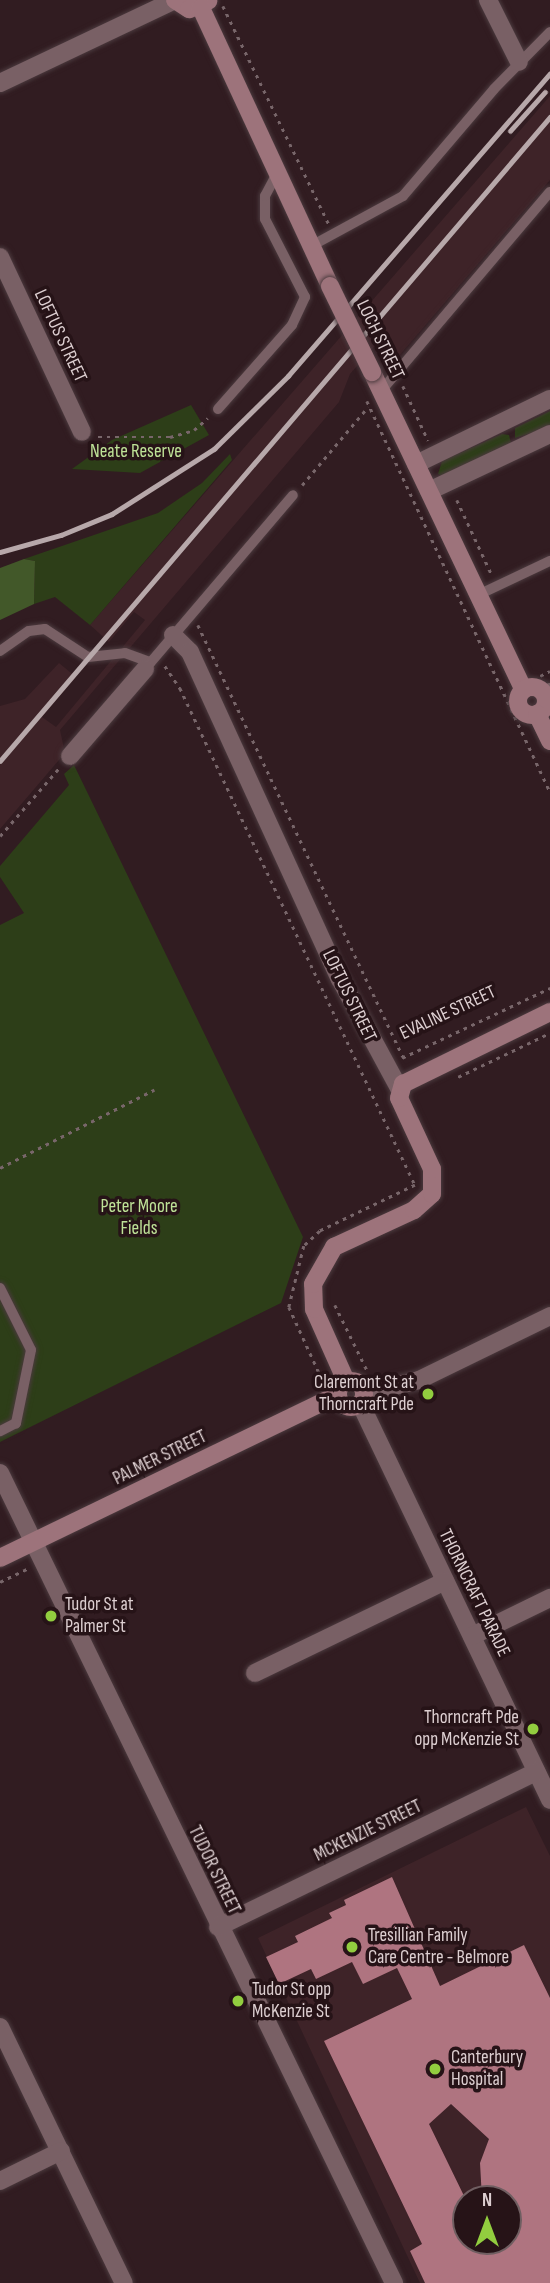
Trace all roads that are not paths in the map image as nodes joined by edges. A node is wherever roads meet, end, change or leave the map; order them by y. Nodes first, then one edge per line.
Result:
1 (175, 0) edge
2 (488, 0) edge
3 (210, 4) edge
4 (550, 32) edge
5 (519, 62) junction
6 (0, 83) edge
7 (277, 173) junction
8 (550, 192) edge
9 (313, 245) junction
10 (0, 257) edge
11 (381, 391) junction
12 (550, 399) edge
13 (218, 409) road end
14 (82, 432) road end
15 (550, 434) edge
16 (416, 464) junction
17 (429, 491) junction
18 (293, 495) road end
19 (550, 561) edge
20 (478, 595) junction
21 (173, 635) junction
22 (0, 651) edge
23 (150, 662) junction
24 (524, 690) junction
25 (547, 693) edge
26 (537, 714) junction
27 (550, 741) edge
28 (70, 756) road end
29 (550, 1012) edge
30 (400, 1090) junction
31 (0, 1288) edge
32 (550, 1315) edge
33 (342, 1388) junction
34 (362, 1398) junction
35 (0, 1431) edge
36 (0, 1473) edge
37 (32, 1542) junction
38 (0, 1558) edge
39 (445, 1581) junction
40 (550, 1598) edge
41 (472, 1636) junction
42 (255, 1673) dead end
43 (537, 1772) junction
44 (550, 1800) edge
45 (218, 1927) junction
46 (0, 2027) edge
47 (61, 2151) junction
48 (0, 2181) edge
49 (124, 2283) edge
50 (394, 2283) edge

1 - 3 street
1 - 6 street
2 - 5 street
3 - 7 street, LOCH STREET
4 - 5 lane
5 - 9 lane
7 - 9 street, LOCH STREET
7 - 13 lane
8 - 11 lane
9 - 11 street, LOCH STREET, bridge
10 - 14 street, LOFTUS STREET
11 - 16 street, LOCH STREET
12 - 16 street
15 - 17 street
16 - 17 street, LOCH STREET
17 - 20 street, LOCH STREET
18 - 21 lane
19 - 20 lane
20 - 24 street, LOCH STREET
21 - 23 lane
21 - 30 street, LOFTUS STREET
22 - 23 lane
23 - 28 street
24 - 25 street
24 - 26 street
25 - 26 street
26 - 27 street
29 - 30 street
30 - 33 street, LOFTUS STREET
31 - 35 lane
32 - 34 street
33 - 34 street
33 - 37 street, PALMER STREET
34 - 39 street, THORNCRAFT PARADE
36 - 37 street, TUDOR STREET
37 - 38 street, PALMER STREET
37 - 45 street, TUDOR STREET
39 - 41 street, THORNCRAFT PARADE
39 - 42 street
40 - 41 street
41 - 43 street, THORNCRAFT PARADE
43 - 44 street, THORNCRAFT PARADE
43 - 45 street, MCKENZIE STREET
45 - 50 street, TUDOR STREET
46 - 47 street
47 - 48 street
47 - 49 street

